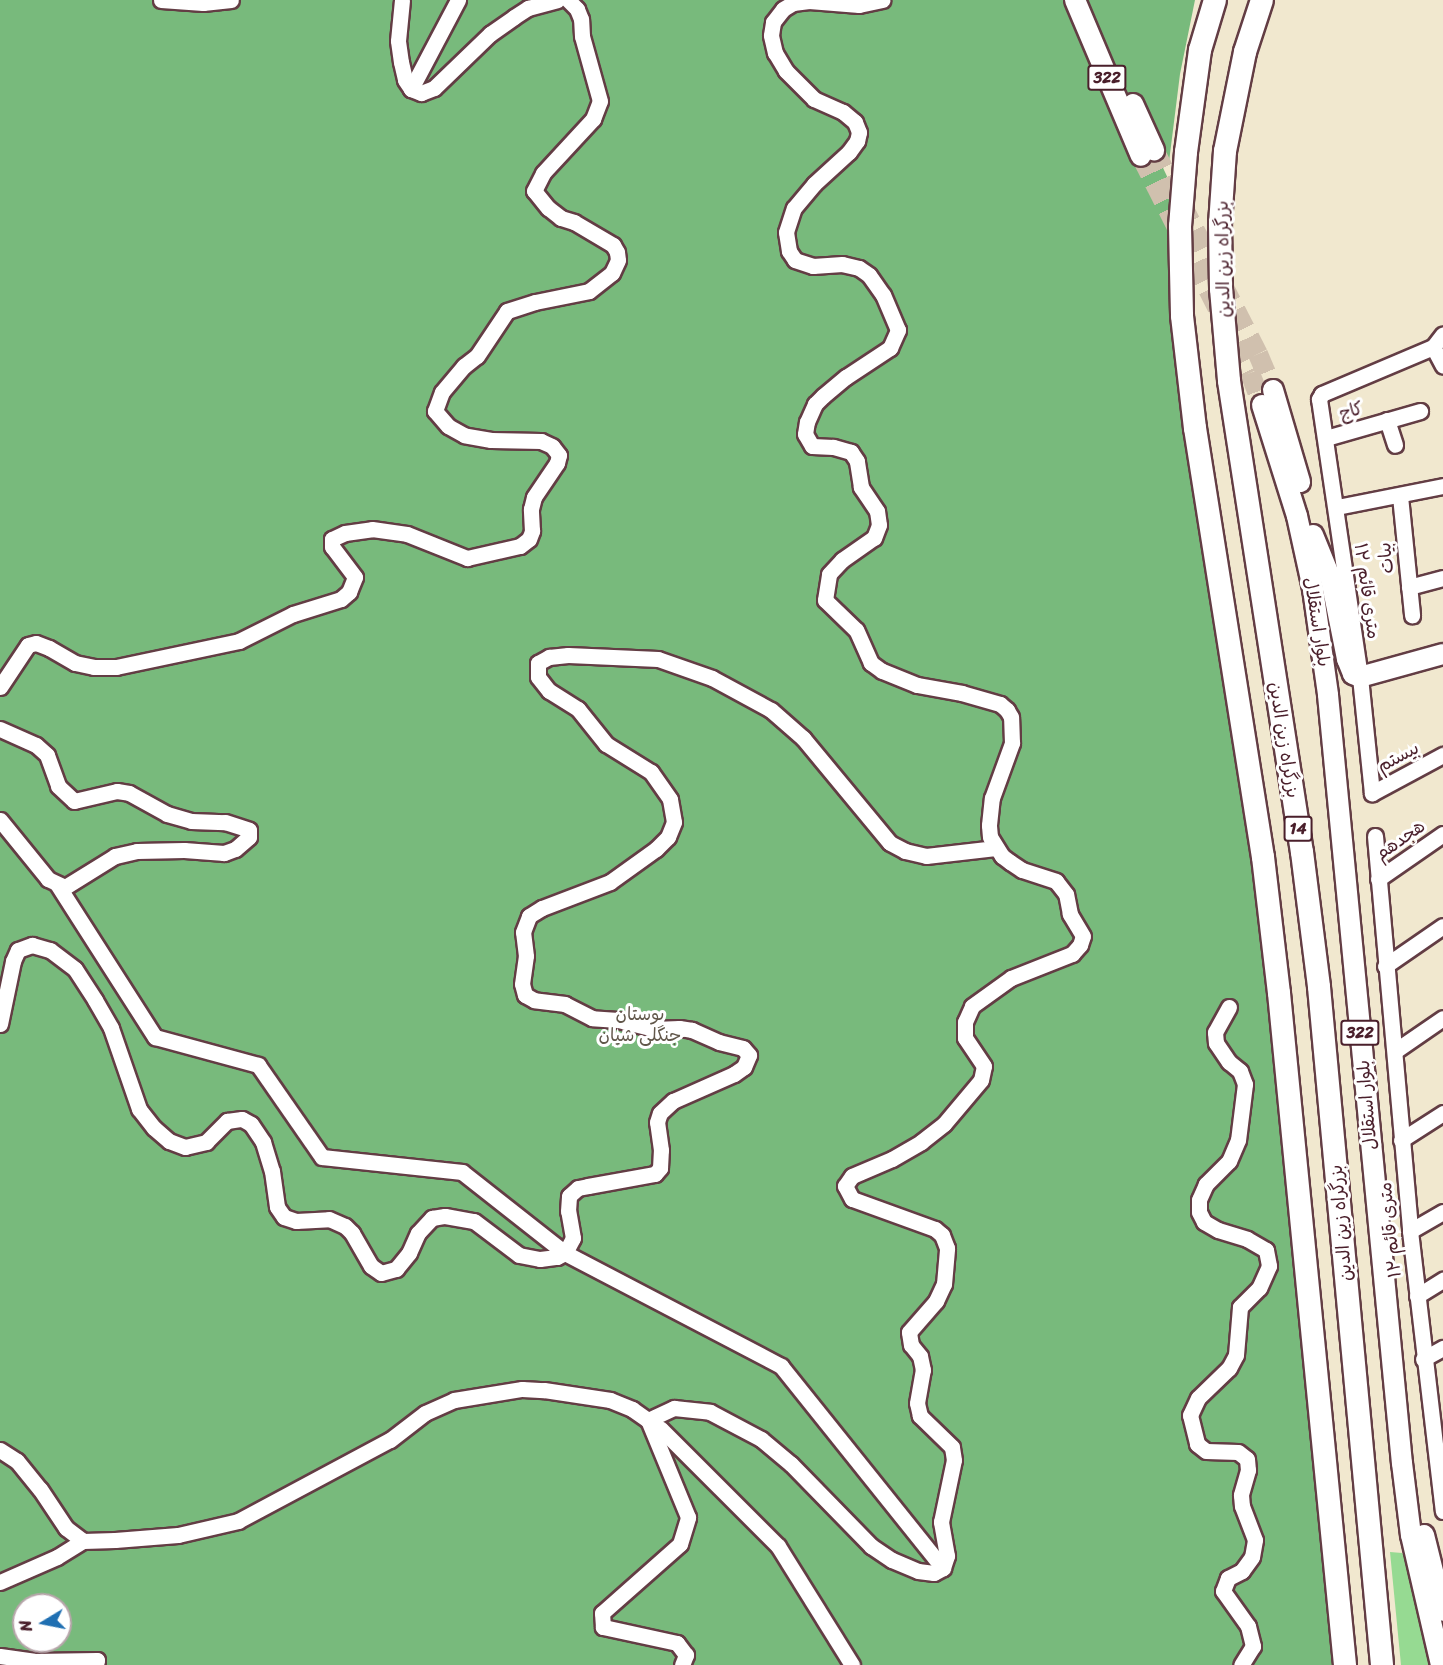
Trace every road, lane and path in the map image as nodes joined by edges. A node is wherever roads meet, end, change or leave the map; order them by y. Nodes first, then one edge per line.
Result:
1 (161, 0) edge
2 (231, 0) edge
3 (402, 0) edge
4 (458, 0) edge
5 (556, 0) edge
6 (568, 0) edge
7 (882, 0) edge
8 (1075, 0) edge
9 (1088, 0) edge
10 (1202, 0) edge
11 (1215, 0) edge
12 (1262, 0) edge
13 (1206, 25) junction
14 (411, 88) junction
15 (1443, 334) edge
16 (1433, 347) junction
17 (1443, 366) edge
18 (1420, 411) dead end
19 (1387, 420) junction
20 (1326, 438) junction
21 (1395, 446) dead end
22 (1443, 486) edge
23 (1400, 496) junction
24 (1342, 506) dead end
25 (1313, 535) junction
26 (1443, 578) edge
27 (1409, 587) junction
28 (1412, 615) dead end
29 (1443, 654) edge
30 (1360, 677) junction
31 (0, 687) edge
32 (0, 729) edge
33 (1443, 755) edge
34 (1372, 793) joint
35 (0, 820) edge
36 (1443, 834) edge
37 (1375, 836) dead end
38 (996, 848) junction
39 (1378, 879) junction
40 (57, 884) junction
41 (1443, 926) edge
42 (1385, 966) junction
43 (1229, 1007) dead end
44 (1443, 1018) edge
45 (0, 1024) edge
46 (1395, 1051) junction
47 (1443, 1113) edge
48 (1401, 1140) junction
49 (1443, 1212) edge
50 (1410, 1231) junction
51 (565, 1252) junction
52 (1443, 1280) edge
53 (1417, 1296) junction
54 (1443, 1348) edge
55 (1423, 1359) junction
56 (648, 1420) junction
57 (0, 1450) edge
58 (1441, 1490) edge
59 (1443, 1511) edge
60 (83, 1541) junction
61 (943, 1568) junction
62 (0, 1582) edge
63 (1443, 1611) edge
64 (0, 1656) edge
65 (96, 1665) edge
66 (682, 1665) edge
67 (852, 1665) edge
68 (1241, 1665) edge
69 (1345, 1665) edge
70 (1382, 1665) edge
71 (1442, 1665) edge

1 - 2 street
3 - 14 street
4 - 14 street
5 - 14 street
6 - 31 street
7 - 38 street
8 - 9 main road, 322
10 - 13 main road
11 - 13 highway, 14
12 - 70 highway, بزرگراه زین الدین / 14
13 - 69 highway, 14
15 - 16 street
16 - 17 street
16 - 20 street, ۱۲ متری قائم
18 - 19 street, کاج
19 - 20 street, کاج
19 - 21 street, کاج
20 - 30 street, ۱۲ متری قائم
22 - 23 street
23 - 24 street
23 - 27 street, بیات
25 - 30 main road
25 - 63 main road, بلوار استقلال / 322
25 - 71 main road, بلوار استقلال / 322
26 - 27 street
27 - 28 street, بیات
29 - 30 main road
30 - 34 street, ۱۲ متری قائم
32 - 40 street
33 - 34 street, بیستم
35 - 40 street
36 - 39 street, هجدهم
37 - 39 street, ۱۲ متری قائم
38 - 51 street
38 - 61 street
39 - 42 street, ۱۲ متری قائم
40 - 51 street
41 - 42 street
42 - 46 street, ۱۲ متری قائم
43 - 68 street
44 - 46 street
45 - 51 street
46 - 48 street, ۱۲ متری قائم
47 - 48 street
48 - 50 street, ۱۲ متری قائم
49 - 50 street
50 - 53 street, ۱۲ متری قائم
51 - 61 street
52 - 53 street
53 - 55 street, ۱۲ متری قائم
54 - 55 street
55 - 58 street, ۱۲ متری قائم
56 - 60 street
56 - 61 street
56 - 66 street
56 - 67 street
57 - 60 street
58 - 59 street, ۱۲ متری قائم
60 - 62 street
64 - 65 street

